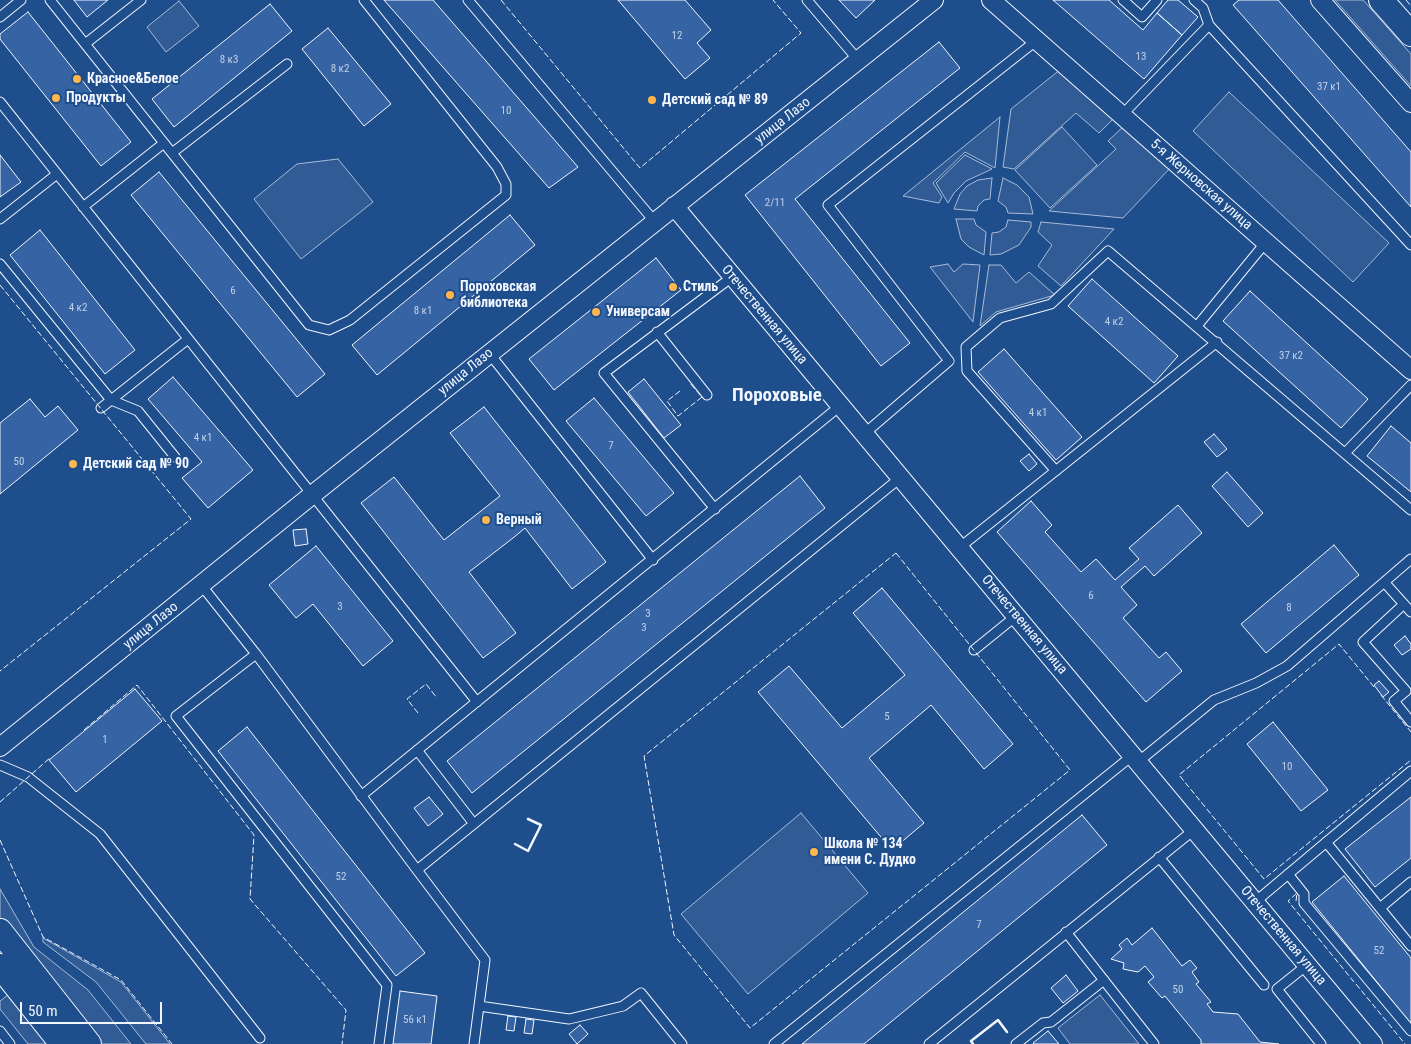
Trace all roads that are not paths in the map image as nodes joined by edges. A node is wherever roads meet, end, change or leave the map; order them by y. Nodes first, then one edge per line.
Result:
1 (21, 0) edge
2 (50, 0) edge
3 (141, 0) edge
4 (364, 0) edge
5 (468, 0) edge
6 (807, 0) edge
7 (934, 0) edge
8 (991, 0) edge
9 (1123, 0) edge
10 (1157, 0) edge
11 (1194, 0) edge
12 (1320, 0) edge
13 (1381, 0) edge
14 (0, 17) edge
15 (1209, 25) junction
16 (1411, 34) edge
17 (1037, 40) junction
18 (85, 44) junction
19 (859, 61) junction
20 (287, 64) dead end
21 (0, 102) edge
22 (1411, 103) edge
23 (1122, 115) junction
24 (164, 143) junction
25 (172, 153) junction
26 (57, 174) junction
27 (674, 206) junction
28 (83, 207) junction
29 (0, 219) edge
30 (655, 222) junction
31 (1266, 242) junction
32 (1411, 245) edge
33 (0, 264) edge
34 (732, 277) junction
35 (1197, 326) junction
36 (657, 332) junction
37 (188, 339) junction
38 (1216, 342) junction
39 (489, 354) junction
40 (1411, 372) edge
41 (707, 395) dead end
42 (111, 400) junction
43 (840, 406) junction
44 (101, 408) dead end
45 (864, 434) junction
46 (1344, 453) junction
47 (176, 457) dead end
48 (1056, 471) junction
49 (900, 478) junction
50 (312, 495) junction
51 (715, 509) junction
52 (1411, 510) edge
53 (959, 548) junction
54 (1411, 559) edge
55 (653, 560) junction
56 (1385, 583) junction
57 (202, 586) junction
58 (1404, 604) junction
59 (1411, 612) edge
60 (1016, 616) junction
61 (974, 650) dead end
62 (256, 654) junction
63 (477, 702) junction
64 (1411, 722) edge
65 (0, 747) edge
66 (417, 750) junction
67 (1136, 758) junction
68 (0, 764) edge
69 (1411, 771) edge
70 (361, 796) junction
71 (1353, 807) dead end
72 (1359, 815) junction
73 (474, 824) junction
74 (1194, 829) junction
75 (1326, 842) junction
76 (1159, 857) junction
77 (417, 870) junction
78 (1288, 874) junction
79 (1411, 882) edge
80 (1255, 902) junction
81 (1380, 908) junction
82 (0, 931) edge
83 (1066, 932) junction
84 (1411, 946) edge
85 (1307, 965) junction
86 (12, 973) edge
87 (1104, 980) junction
88 (1264, 985) dead end
89 (479, 1006) junction
90 (0, 1031) edge
91 (1411, 1031) edge
92 (260, 1038) dead end
93 (10, 1044) edge
94 (62, 1044) edge
95 (89, 1044) edge
96 (379, 1044) edge
97 (474, 1044) edge
98 (682, 1044) edge
99 (774, 1044) edge
100 (929, 1044) edge
101 (1016, 1044) edge
102 (1154, 1044) edge
103 (1321, 1044) edge
104 (1373, 1044) edge

1 - 14 lane
2 - 18 lane
3 - 18 lane
4 - 25 lane
5 - 30 lane
6 - 19 lane
7 - 19 street, улица Лазо
8 - 17 street, 5-я Жерновская улица
9 - 10 lane
11 - 15 lane
12 - 22 street
13 - 16 street
15 - 23 lane
15 - 32 lane
17 - 23 street, 5-я Жерновская улица
17 - 45 lane
18 - 24 lane
19 - 27 street, улица Лазо
20 - 25 lane
21 - 26 lane
23 - 31 street, 5-я Жерновская улица
24 - 25 lane
24 - 28 lane
26 - 28 lane
26 - 29 lane
27 - 30 street, улица Лазо
27 - 34 street, Отечественная улица
28 - 37 lane
30 - 39 street, улица Лазо
31 - 35 lane
31 - 40 street, 5-я Жерновская улица
33 - 42 lane
34 - 36 lane
34 - 43 street, Отечественная улица
35 - 38 lane
35 - 48 lane
36 - 41 lane
36 - 51 lane
37 - 42 lane
37 - 50 lane
38 - 46 lane
38 - 48 lane
39 - 50 street, улица Лазо
39 - 55 lane
40 - 46 lane
42 - 44 lane
42 - 47 lane
43 - 45 street, Отечественная улица
43 - 51 lane
45 - 49 street, Отечественная улица
46 - 52 lane
48 - 53 lane
49 - 53 street, Отечественная улица
49 - 73 lane
50 - 57 street, улица Лазо
50 - 63 lane
51 - 55 lane
53 - 60 street, Отечественная улица
54 - 56 lane
55 - 63 lane
56 - 58 lane
56 - 67 lane
57 - 62 lane
57 - 65 street, улица Лазо
58 - 59 lane
58 - 64 lane
60 - 61 lane
60 - 67 street, Отечественная улица
62 - 70 lane
62 - 96 lane
63 - 66 lane
66 - 70 lane
66 - 73 lane
67 - 74 street, Отечественная улица
67 - 99 lane
68 - 92 lane
69 - 72 lane
70 - 77 lane
71 - 72 lane
72 - 75 lane
73 - 77 lane
74 - 76 lane
74 - 80 street, Отечественная улица
75 - 78 lane
75 - 81 lane
76 - 83 lane
76 - 88 lane
77 - 89 lane
78 - 80 lane
78 - 91 lane
79 - 81 lane
80 - 85 street, Отечественная улица
81 - 84 lane
82 - 86 street
83 - 87 lane
83 - 100 lane
85 - 103 lane
85 - 104 street, Отечественная улица
86 - 94 street
86 - 95 street
87 - 101 lane
87 - 102 lane
89 - 97 lane
89 - 98 lane
90 - 93 lane

